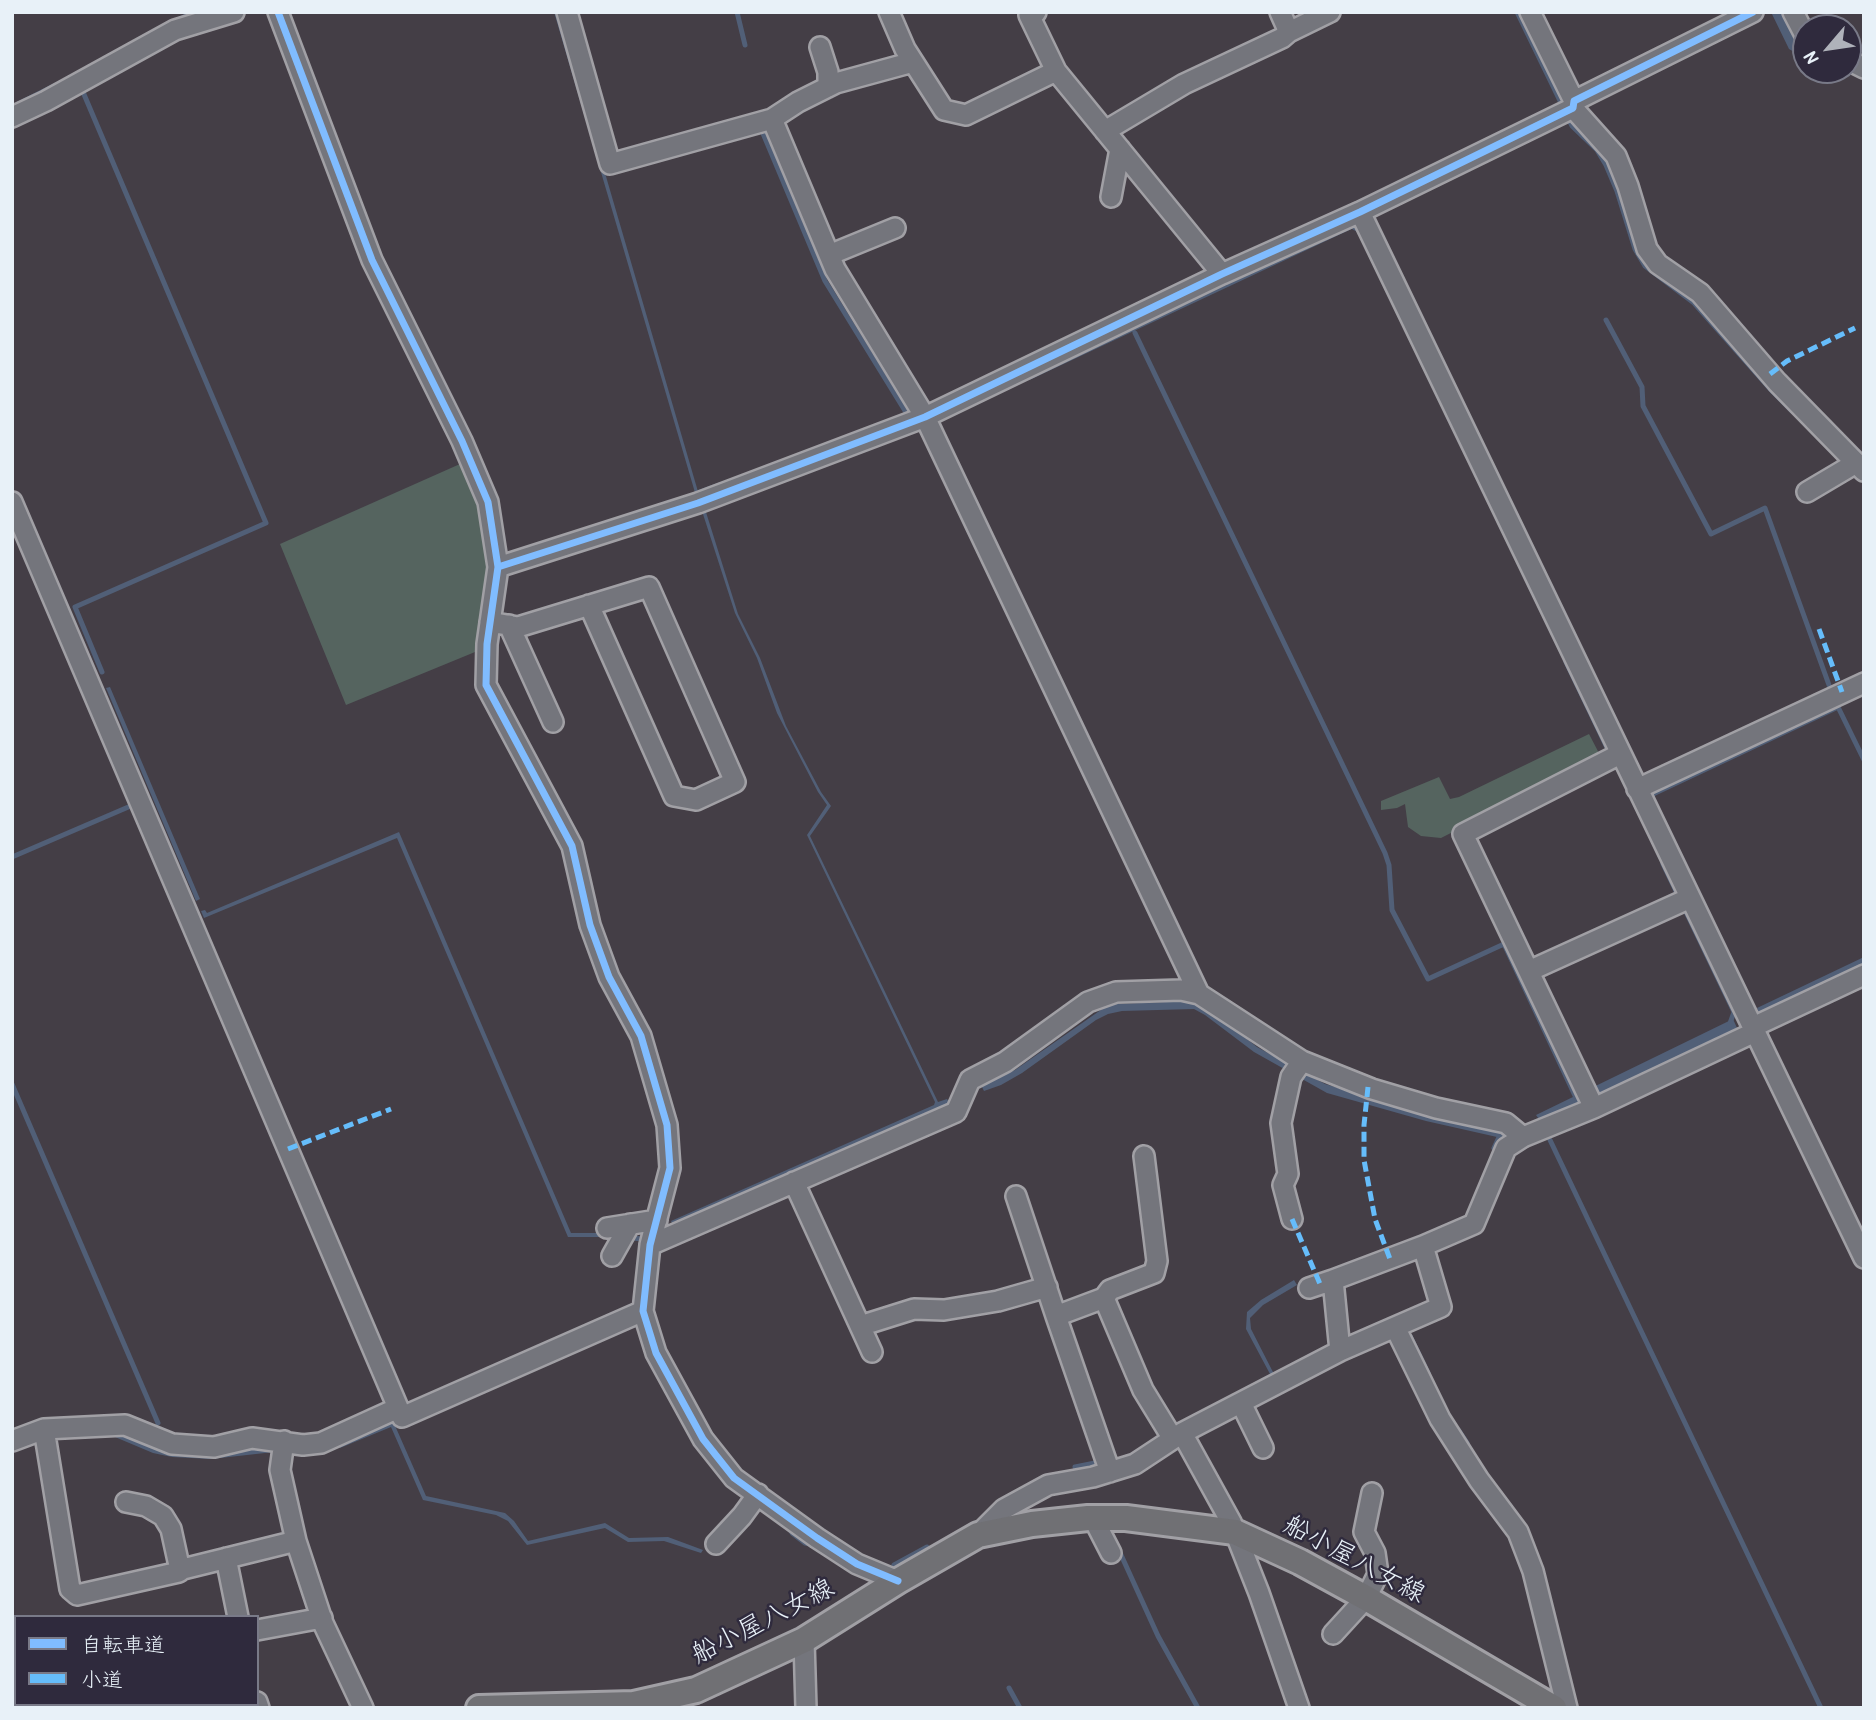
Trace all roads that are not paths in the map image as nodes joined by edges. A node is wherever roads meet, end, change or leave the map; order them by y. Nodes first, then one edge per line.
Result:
1 (234, 12) edge
2 (278, 12) edge
3 (567, 12) edge
4 (890, 12) edge
5 (1036, 12) edge
6 (1280, 12) edge
7 (1330, 12) edge
8 (1530, 12) edge
9 (1752, 12) edge
10 (1289, 32) junction
11 (820, 47) dead end
12 (913, 62) junction
13 (1056, 71) junction
14 (828, 87) junction
15 (1574, 104) junction
16 (12, 117) edge
17 (772, 119) junction
18 (1105, 131) junction
19 (1120, 149) junction
20 (1111, 197) dead end
21 (1360, 212) junction
22 (895, 228) dead end
23 (829, 255) junction
24 (1222, 275) junction
25 (925, 417) junction
26 (1860, 467) edge
27 (1807, 492) dead end
28 (12, 502) edge
29 (498, 567) junction
30 (589, 606) junction
31 (499, 624) junction
32 (1864, 683) edge
33 (553, 722) dead end
34 (1620, 754) junction
35 (1637, 789) junction
36 (1690, 898) junction
37 (1529, 971) junction
38 (1864, 975) edge
39 (1199, 994) junction
40 (1754, 1030) junction
41 (1302, 1061) junction
42 (1594, 1108) junction
43 (1523, 1137) junction
44 (1144, 1156) dead end
45 (794, 1182) junction
46 (1016, 1196) dead end
47 (1292, 1219) dead end
48 (657, 1220) junction
49 (630, 1224) junction
50 (607, 1228) dead end
51 (650, 1245) junction
52 (1423, 1246) junction
53 (612, 1256) dead end
54 (1864, 1258) edge
55 (1333, 1280) junction
56 (1047, 1287) junction
57 (1309, 1288) dead end
58 (1104, 1298) junction
59 (643, 1311) junction
60 (1056, 1315) junction
61 (860, 1326) junction
62 (1395, 1327) junction
63 (1340, 1351) junction
64 (872, 1352) dead end
65 (1241, 1403) junction
66 (398, 1408) junction
67 (44, 1429) junction
68 (1177, 1436) junction
69 (12, 1441) edge
70 (284, 1441) junction
71 (1264, 1448) dead end
72 (1110, 1472) junction
73 (754, 1491) junction
74 (1372, 1493) dead end
75 (126, 1502) dead end
76 (1093, 1518) junction
77 (1235, 1532) junction
78 (978, 1535) junction
79 (711, 1540) dead end
80 (296, 1541) junction
81 (1111, 1553) dead end
82 (226, 1559) junction
83 (183, 1569) junction
84 (898, 1581) junction
85 (1366, 1598) junction
86 (238, 1615) edge
87 (321, 1618) junction
88 (259, 1630) edge
89 (1333, 1634) dead end
90 (804, 1640) junction
91 (363, 1708) edge
92 (479, 1708) edge
93 (806, 1708) edge
94 (1299, 1708) edge
95 (1554, 1708) edge
96 (1567, 1708) edge

1 - 16 street
2 - 29 street
3 - 17 street
4 - 12 street
5 - 13 street
6 - 10 street
7 - 10 street
8 - 15 street
9 - 15 street
10 - 18 street
11 - 14 street
12 - 13 street
12 - 14 street
13 - 18 street
14 - 17 street
15 - 21 street
15 - 26 street
17 - 23 street
18 - 19 street
19 - 20 street
19 - 24 street
21 - 24 street
21 - 34 street
22 - 23 street
23 - 25 street
24 - 25 street
25 - 29 street
25 - 39 street
26 - 27 street
28 - 66 street
29 - 31 street
30 - 30 street
30 - 31 street
31 - 33 street
31 - 48 street
32 - 35 street
34 - 35 street
34 - 37 street
35 - 36 street
36 - 37 street
36 - 40 street
37 - 42 street
38 - 40 street
39 - 41 street
39 - 45 street
40 - 42 street
40 - 54 street
41 - 43 street
41 - 47 street
42 - 43 street
43 - 52 street
44 - 58 street
45 - 51 street
45 - 61 street
46 - 56 street
48 - 49 street
48 - 51 street
49 - 50 street
49 - 53 street
51 - 59 street
52 - 55 street
52 - 62 street
55 - 57 street
55 - 63 street
56 - 60 street
56 - 61 street
58 - 60 street
58 - 68 street
59 - 66 street
59 - 73 street
60 - 72 street
61 - 64 street
62 - 63 street
62 - 96 street
63 - 65 street
65 - 68 street
65 - 71 street
66 - 70 street
67 - 69 street
67 - 70 street
67 - 83 street
68 - 72 street
68 - 77 street
70 - 80 street
72 - 78 street
73 - 79 street
73 - 84 street
74 - 85 street
75 - 83 street
76 - 77 main road, 船小屋八女線
76 - 78 main road, 船小屋八女線
76 - 81 street
77 - 85 main road, 船小屋八女線
77 - 94 street
78 - 84 main road, 船小屋八女線
80 - 82 street
80 - 87 street
82 - 83 street
82 - 86 street
84 - 90 main road, 船小屋八女線
85 - 89 street
85 - 95 main road, 船小屋八女線
87 - 88 street
87 - 91 street
90 - 92 main road, 船小屋八女線
90 - 93 street

